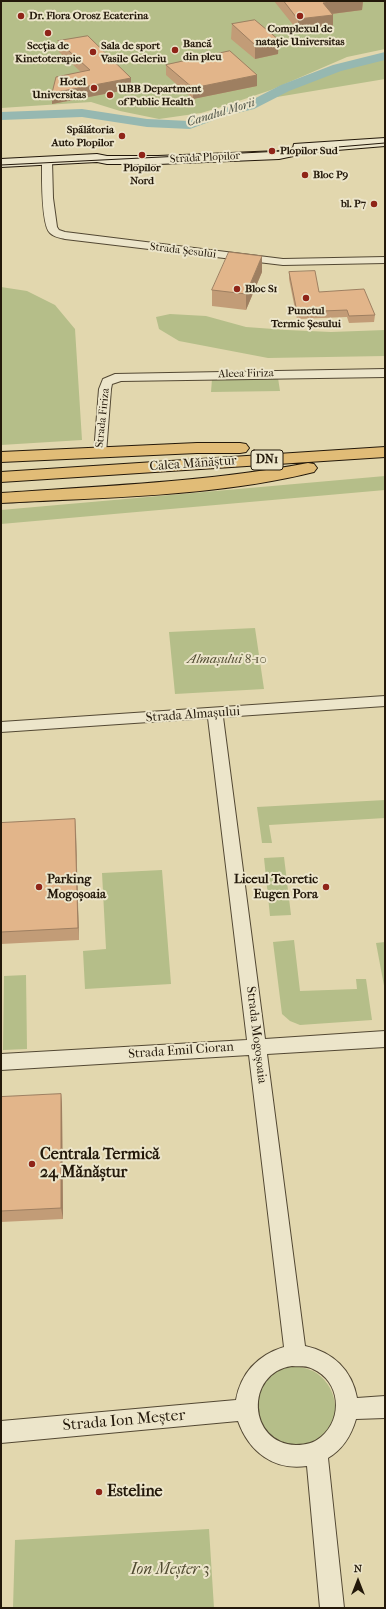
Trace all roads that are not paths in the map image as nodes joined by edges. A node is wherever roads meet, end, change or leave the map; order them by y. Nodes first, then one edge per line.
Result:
1 (385, 142) edge
2 (47, 161) junction
3 (1, 163) edge
4 (385, 260) edge
5 (385, 373) edge
6 (107, 382) joint
7 (380, 452) edge
8 (100, 453) junction
9 (1, 457) edge
10 (1, 477) edge
11 (1, 498) edge
12 (385, 701) edge
13 (215, 713) junction
14 (1, 727) edge
15 (385, 1039) edge
16 (258, 1047) junction
17 (1, 1062) edge
18 (296, 1357) junction
19 (385, 1407) edge
20 (348, 1408) junction
21 (246, 1410) junction
22 (1, 1432) edge
23 (317, 1454) junction
24 (332, 1608) edge

1 - 2 main road, Strada Plopilor
2 - 3 main road, Strada Plopilor
2 - 4 street, Strada Șesului
5 - 6 street, Aleea Firiza
6 - 8 street, Strada Firiza
7 - 8 main road
7 - 10 main road, Calea Mănăștur / DN1
7 - 11 main road
8 - 9 main road
12 - 13 street, Strada Almașului
13 - 14 street, Strada Almașului
13 - 16 street, Strada Mogoșoaia
15 - 16 street, Strada Emil Cioran
16 - 17 street, Strada Emil Cioran
16 - 18 street, Strada Mogoșoaia
18 - 20 street
18 - 21 street
19 - 20 street
20 - 23 street
21 - 22 street, Strada Ion Meșter
21 - 23 street
23 - 24 street

